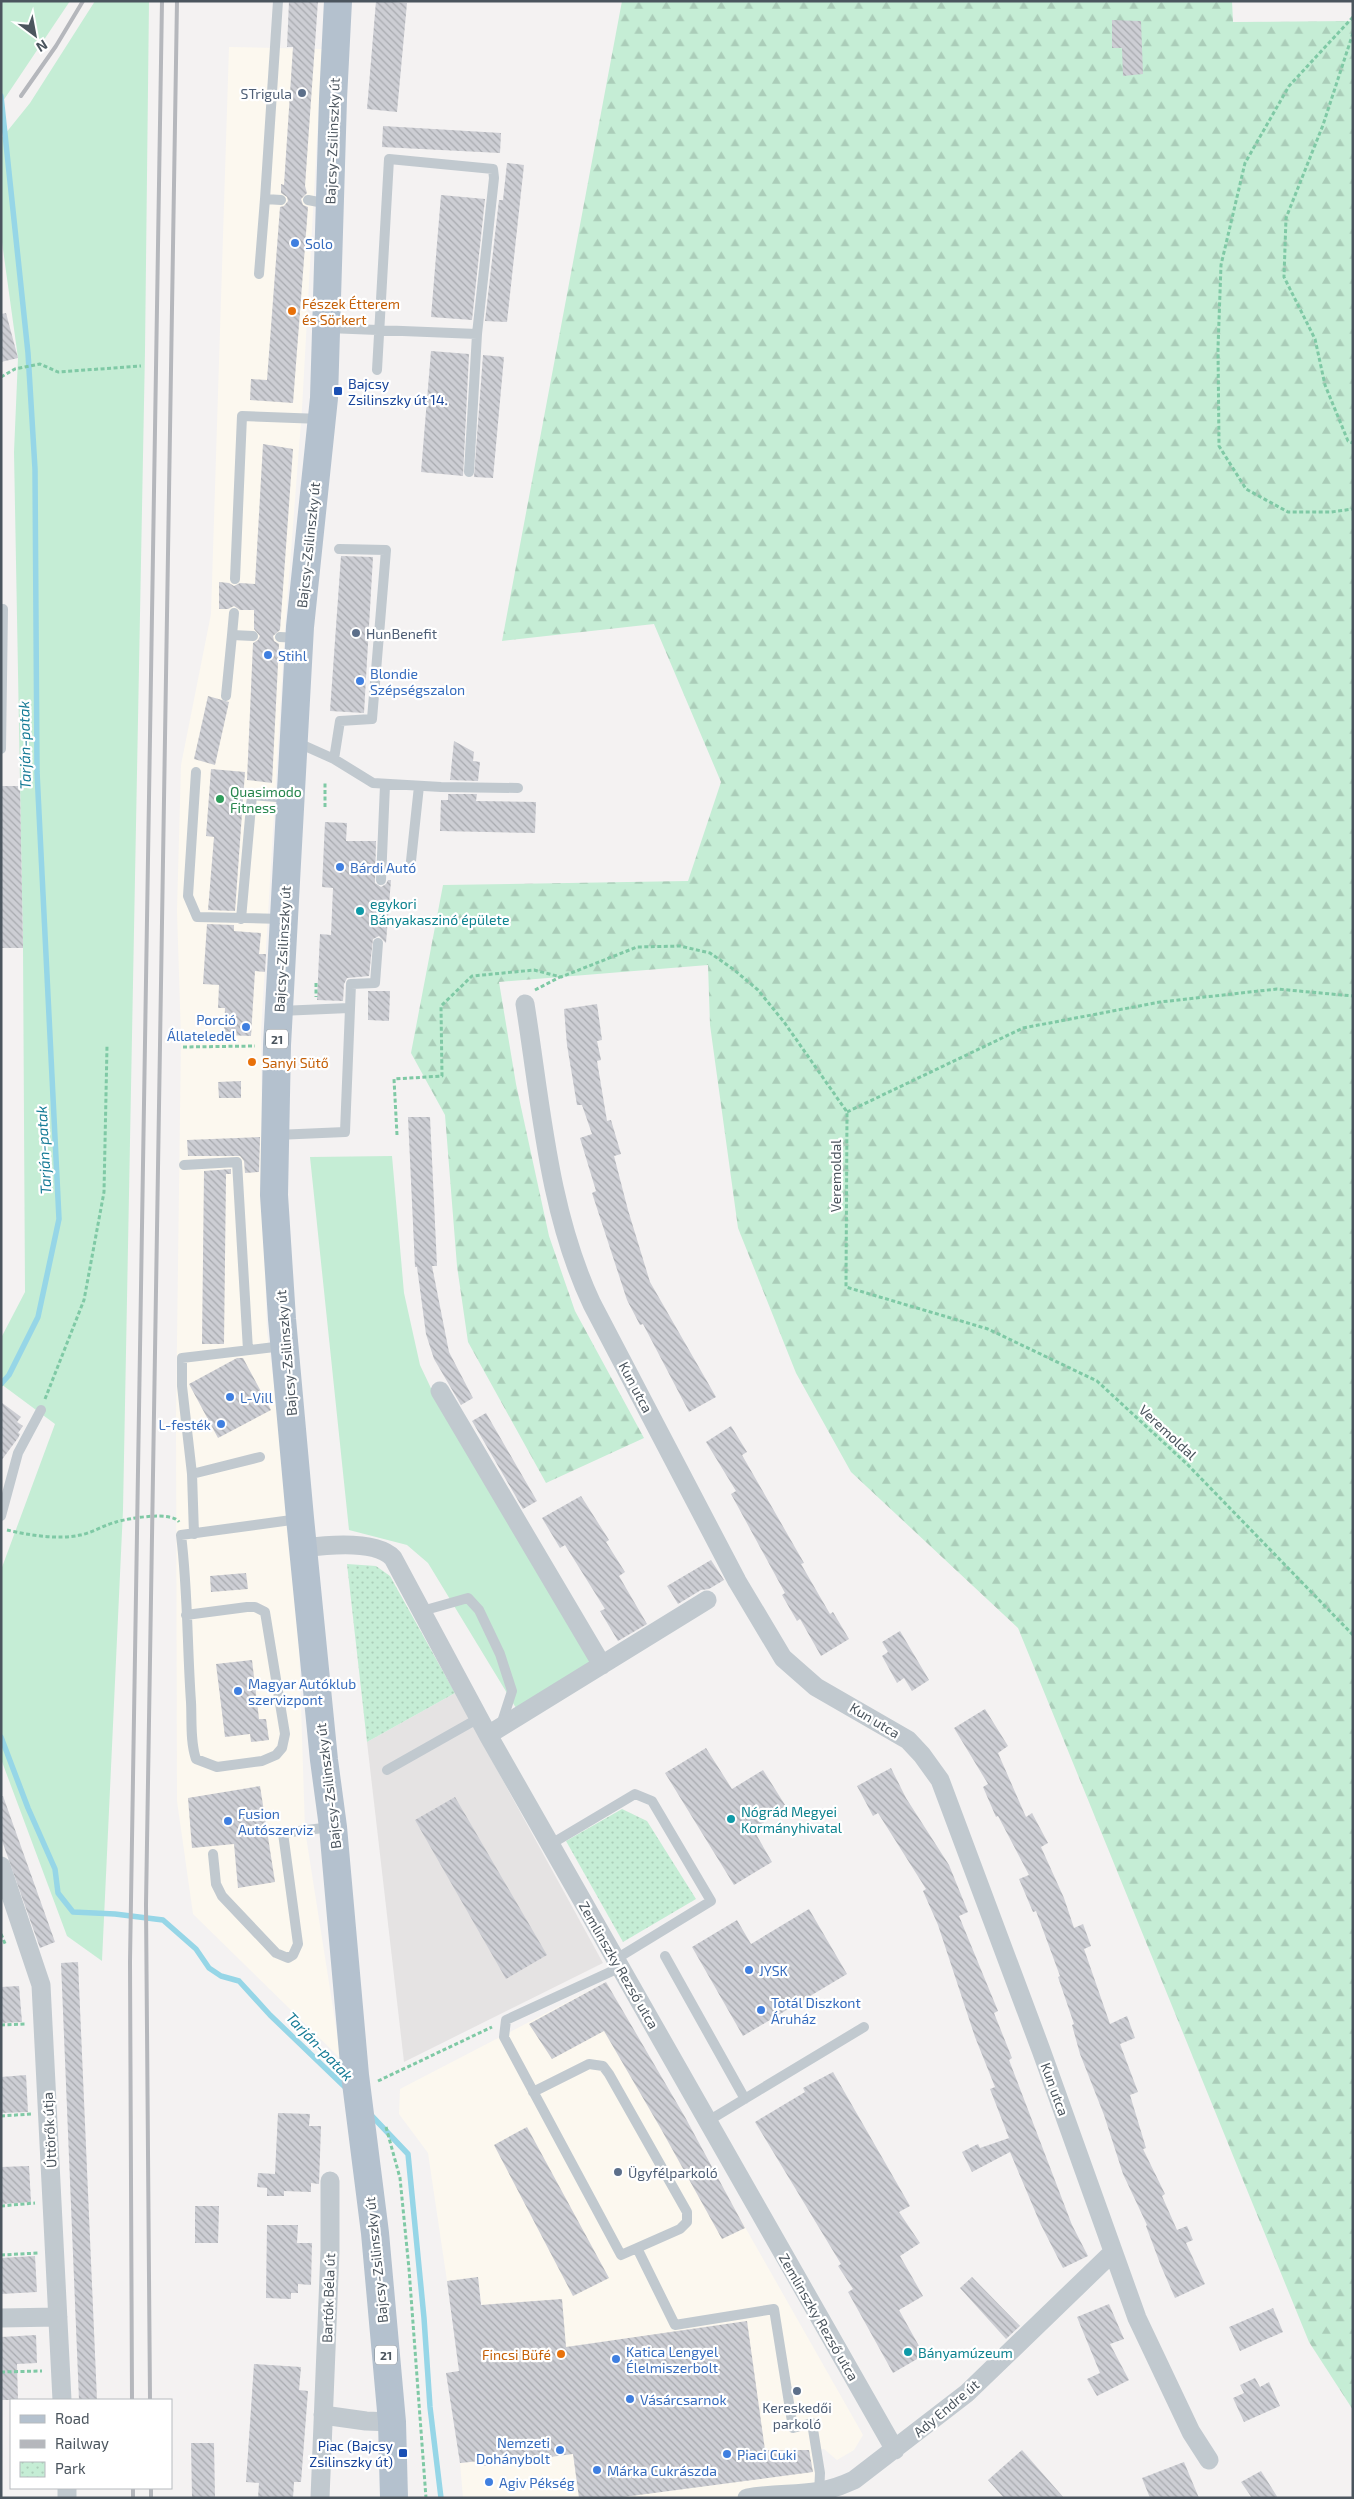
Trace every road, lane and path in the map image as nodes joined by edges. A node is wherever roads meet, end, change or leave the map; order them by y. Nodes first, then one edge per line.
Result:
1 (278, 1) edge
2 (338, 1) edge
3 (1353, 17) edge
4 (1353, 34) edge
5 (265, 199) junction
6 (281, 200) dead end
7 (259, 274) dead end
8 (326, 328) junction
9 (378, 328) junction
10 (477, 334) junction
11 (141, 366) dead end
12 (377, 370) dead end
13 (1, 377) edge
14 (322, 419) junction
15 (1353, 443) edge
16 (469, 472) dead end
17 (1353, 509) edge
18 (339, 549) dead end
19 (235, 579) dead end
20 (1, 609) edge
21 (234, 614) dead end
22 (232, 634) junction
23 (253, 636) dead end
24 (226, 696) dead end
25 (293, 740) junction
26 (1, 749) edge
27 (334, 759) junction
28 (196, 772) dead end
29 (325, 781) dead end
30 (385, 785) junction
31 (418, 786) junction
32 (518, 788) dead end
33 (290, 798) junction
34 (325, 807) dead end
35 (411, 861) dead end
36 (381, 880) dead end
37 (241, 919) junction
38 (284, 919) junction
39 (378, 943) dead end
40 (561, 977) junction
41 (1353, 996) edge
42 (525, 1004) joint
43 (349, 1008) junction
44 (279, 1011) junction
45 (107, 1046) dead end
46 (243, 1046) dead end
47 (183, 1047) dead end
48 (847, 1112) junction
49 (275, 1135) junction
50 (397, 1135) dead end
51 (184, 1165) dead end
52 (284, 1345) junction
53 (248, 1350) junction
54 (440, 1391) dead end
55 (41, 1410) joint
56 (260, 1457) dead end
57 (192, 1474) junction
58 (1, 1516) edge
59 (300, 1518) junction
60 (1, 1528) edge
61 (194, 1534) junction
62 (182, 1535) junction
63 (304, 1548) junction
64 (707, 1600) dead end
65 (422, 1611) junction
66 (186, 1615) junction
67 (1353, 1635) edge
68 (602, 1665) junction
69 (479, 1718) junction
70 (494, 1732) junction
71 (387, 1770) dead end
72 (334, 1827) junction
73 (551, 1844) junction
74 (213, 1854) dead end
75 (1, 1866) edge
76 (665, 1956) dead end
77 (618, 1963) junction
78 (506, 2020) junction
79 (29, 2024) dead end
80 (1, 2025) edge
81 (864, 2027) dead end
82 (370, 2076) junction
83 (379, 2090) dead end
84 (533, 2092) junction
85 (745, 2099) junction
86 (34, 2114) dead end
87 (1, 2116) edge
88 (384, 2118) dead end
89 (708, 2121) junction
90 (330, 2182) dead end
91 (38, 2203) dead end
92 (1, 2206) edge
93 (637, 2248) junction
94 (41, 2252) dead end
95 (1112, 2253) junction
96 (1, 2255) edge
97 (58, 2317) junction
98 (1, 2318) edge
99 (45, 2371) dead end
100 (1, 2372) edge
101 (62, 2399) edge
102 (324, 2415) junction
103 (392, 2422) junction
104 (895, 2450) junction
105 (1209, 2460) dead end
106 (819, 2496) edge
107 (320, 2498) edge
108 (394, 2498) edge
109 (426, 2498) edge
110 (747, 2498) edge

1 - 5 lane
2 - 8 main road, Bajcsy-Zsilinszky út / 21
3 - 17 path
4 - 15 path
5 - 6 lane
5 - 7 lane
8 - 9 lane
8 - 14 main road, Bajcsy-Zsilinszky út / 21
9 - 10 lane
9 - 10 lane
9 - 12 lane
10 - 16 lane
11 - 13 path
14 - 19 lane
14 - 25 main road, Bajcsy-Zsilinszky út / 21
18 - 27 lane
20 - 26 lane
21 - 22 lane
22 - 23 lane
22 - 24 lane
25 - 27 lane
25 - 33 main road, Bajcsy-Zsilinszky út / 21
27 - 30 lane
28 - 37 lane
29 - 34 path
30 - 31 lane
30 - 36 lane
31 - 32 lane
31 - 35 lane
33 - 37 lane
33 - 38 main road, Bajcsy-Zsilinszky út / 21
37 - 38 lane
38 - 44 main road, Bajcsy-Zsilinszky út / 21
39 - 43 lane
40 - 42 path
40 - 48 path
40 - 50 path
41 - 48 path
42 - 95 street, Kun utca
43 - 44 lane
43 - 49 lane
44 - 49 main road, Bajcsy-Zsilinszky út / 21
45 - 55 path
46 - 47 path
48 - 67 path, Veremoldal
49 - 52 main road, Bajcsy-Zsilinszky út / 21
51 - 53 lane
52 - 53 lane
52 - 59 main road, Bajcsy-Zsilinszky út / 21
53 - 57 lane
54 - 68 street
55 - 58 lane
56 - 57 lane
57 - 61 lane
59 - 61 lane
59 - 63 main road, Bajcsy-Zsilinszky út / 21
60 - 62 path
61 - 62 lane
62 - 66 lane
63 - 65 street, Zemlinszky Rezső utca
63 - 72 main road, Bajcsy-Zsilinszky út / 21
64 - 68 street
65 - 69 street, Zemlinszky Rezső utca
65 - 70 lane
66 - 66 lane
68 - 70 street
69 - 70 street, Zemlinszky Rezső utca
69 - 71 lane
70 - 73 street, Zemlinszky Rezső utca
72 - 74 lane
72 - 82 main road, Bajcsy-Zsilinszky út / 21
73 - 77 street, Zemlinszky Rezső utca
73 - 77 lane
75 - 97 street, Úttörők útja
76 - 85 lane
77 - 78 lane
77 - 89 street, Zemlinszky Rezső utca
78 - 82 path
78 - 84 lane
79 - 80 path
81 - 85 lane
82 - 83 path
82 - 103 main road, Bajcsy-Zsilinszky út / 21
84 - 93 lane
84 - 93 lane
85 - 89 lane
86 - 87 path
88 - 109 path
89 - 104 street, Zemlinszky Rezső utca
90 - 102 street, Bartók Béla út
91 - 92 path
93 - 106 lane
94 - 96 path
95 - 104 street, Ady Endre út
95 - 105 street, Kun utca
97 - 98 street
97 - 101 street, Úttörők útja
99 - 100 path
102 - 103 street
102 - 107 street, Bartók Béla út
103 - 108 main road, Bajcsy-Zsilinszky út / 21
104 - 106 street, Ady Endre út
106 - 110 street, Ady Endre út

